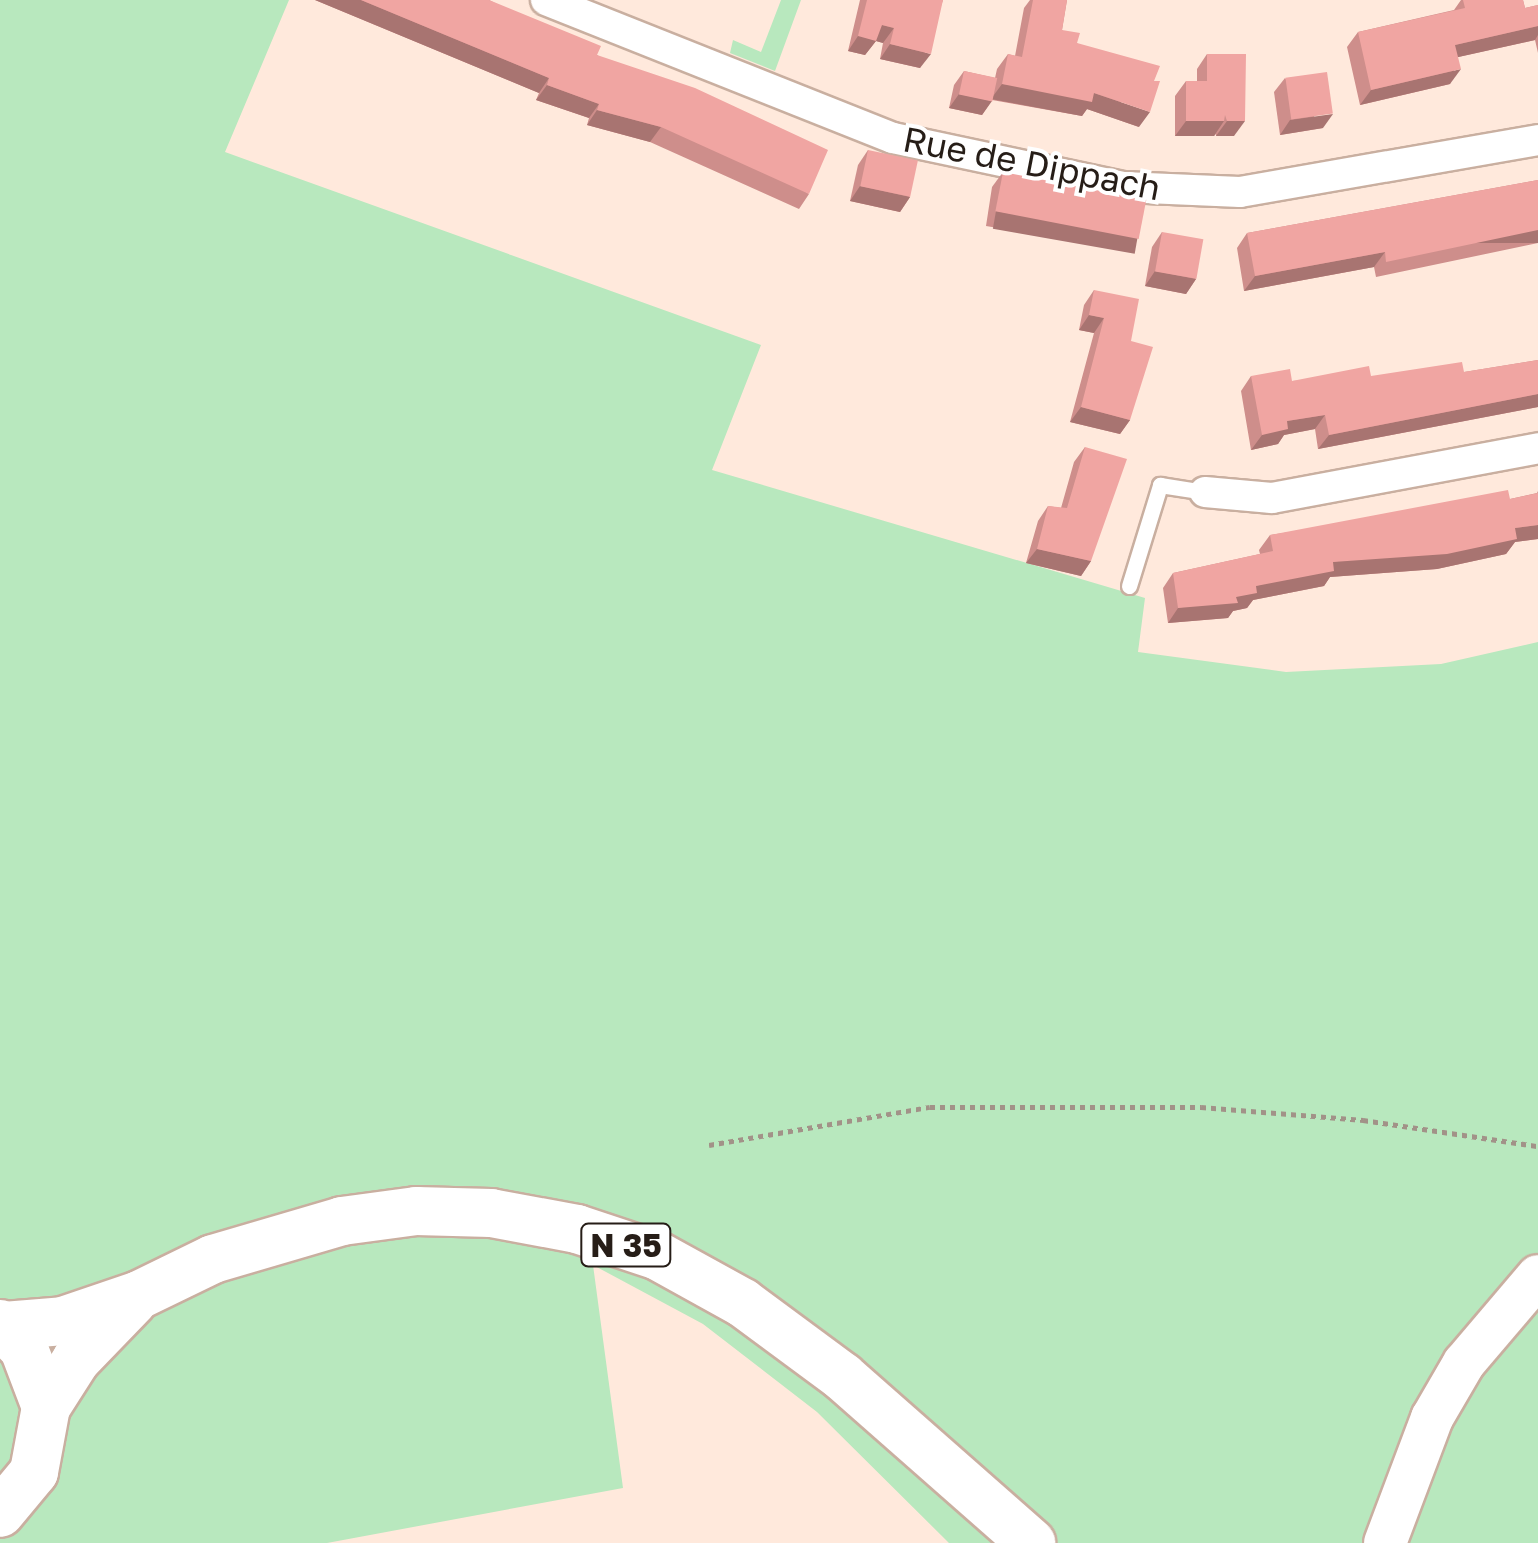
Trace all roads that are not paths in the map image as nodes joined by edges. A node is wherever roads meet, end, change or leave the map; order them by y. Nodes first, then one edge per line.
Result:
1 (546, 0) edge
2 (1538, 140) edge
3 (1538, 448) edge
4 (1205, 492) joint
5 (1129, 586) dead end
6 (1538, 1276) edge
7 (139, 1296) junction
8 (2, 1325) edge
9 (46, 1407) junction
10 (12, 1519) edge
11 (1031, 1543) edge
12 (1385, 1543) edge

1 - 2 street, Rue de Dippach
3 - 4 street
4 - 5 lane
6 - 12 street
7 - 8 main road, N 35
7 - 9 main road, N 35
7 - 11 main road, N 35
8 - 9 main road
9 - 10 main road

